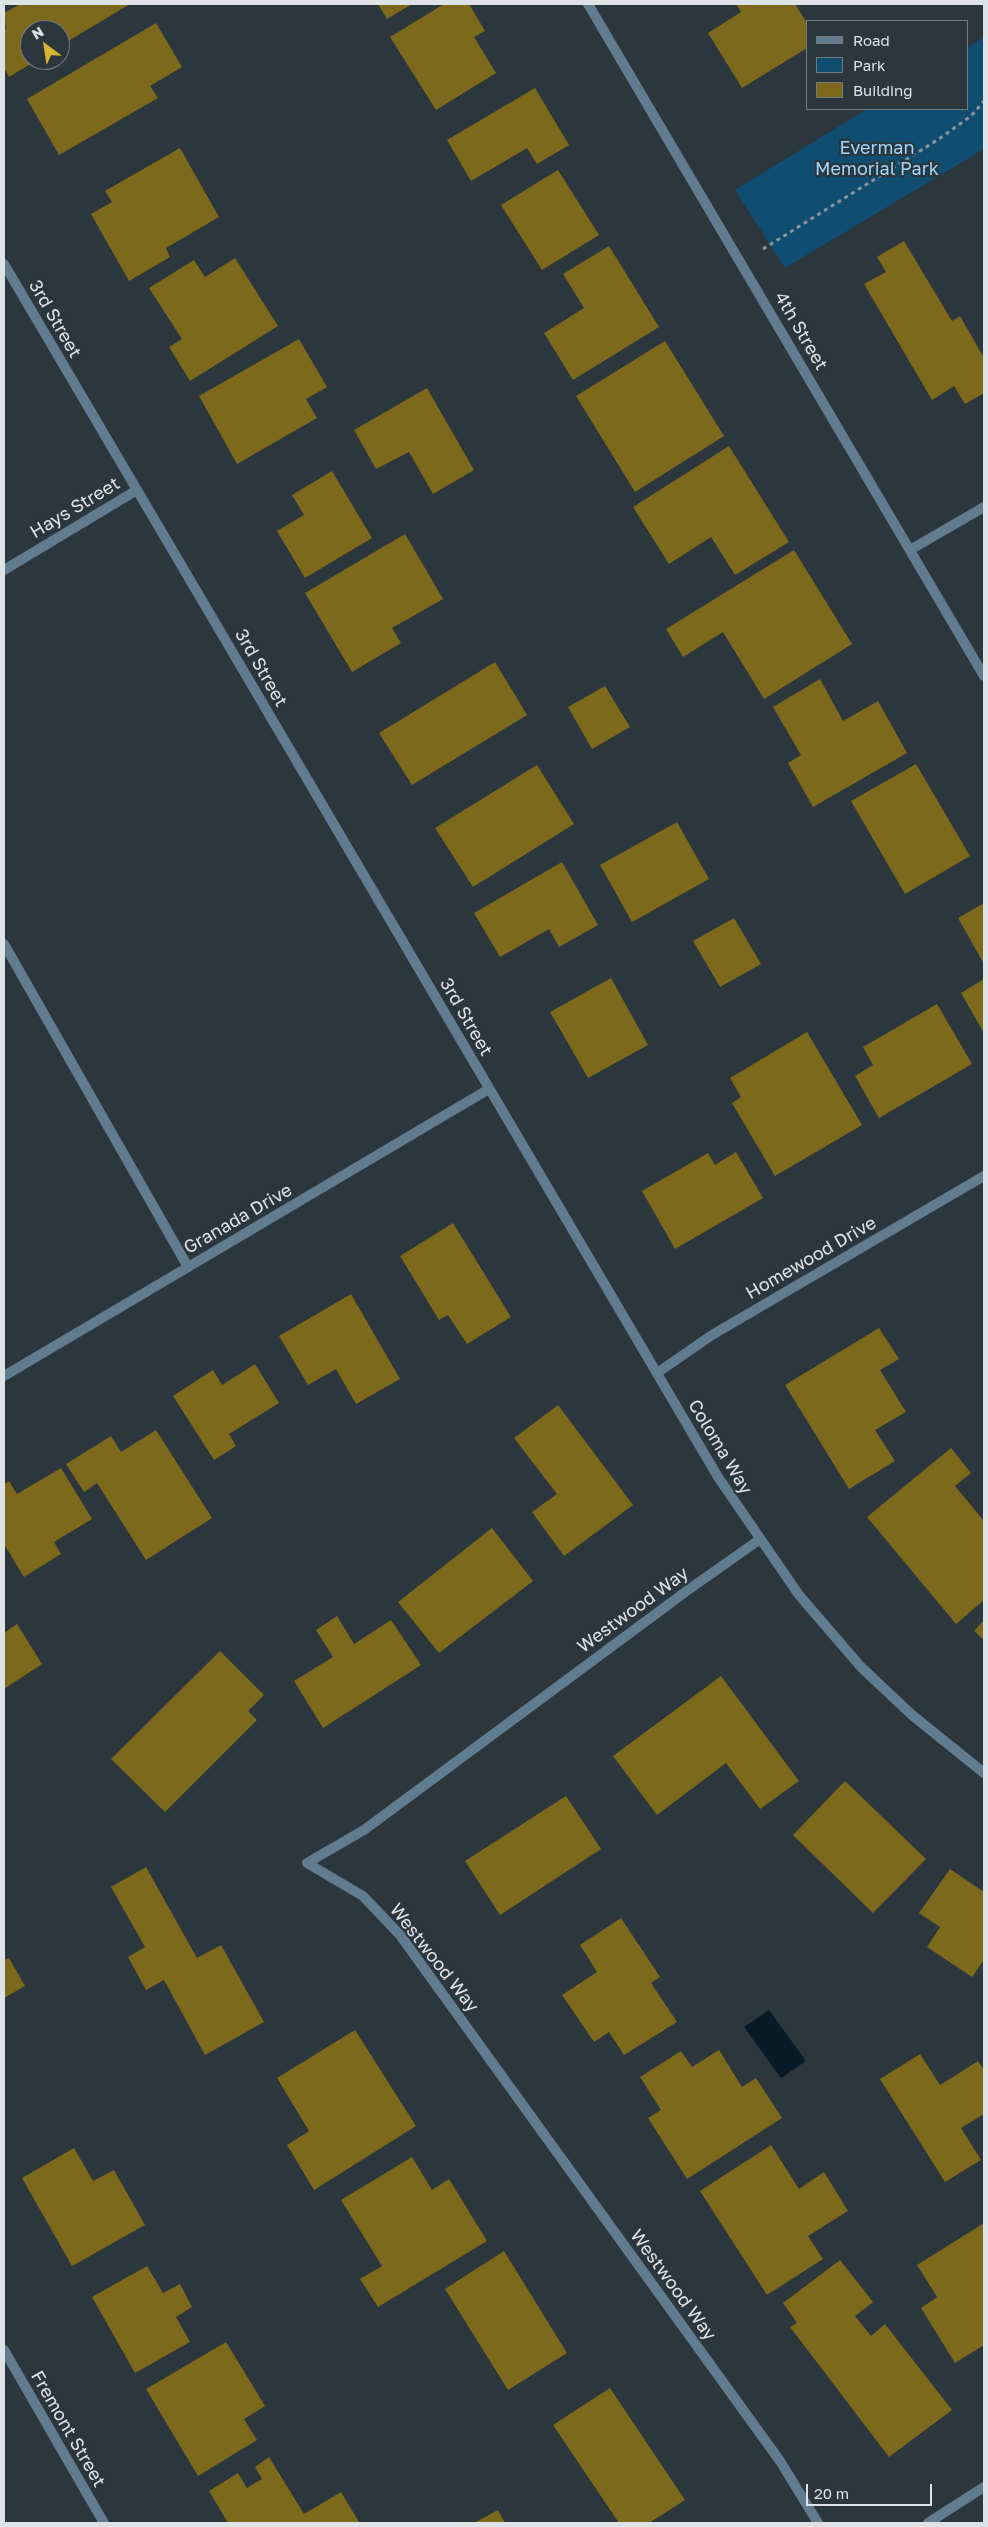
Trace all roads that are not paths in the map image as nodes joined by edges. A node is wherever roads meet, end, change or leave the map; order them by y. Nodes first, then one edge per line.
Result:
1 (588, 4) edge
2 (4, 264) edge
3 (137, 490) junction
4 (984, 507) edge
5 (910, 550) junction
6 (4, 570) edge
7 (984, 676) edge
8 (4, 944) edge
9 (489, 1089) junction
10 (984, 1176) edge
11 (188, 1267) junction
12 (657, 1373) junction
13 (4, 1376) edge
14 (759, 1540) junction
15 (984, 1772) edge
16 (4, 2350) edge
17 (984, 2487) edge
18 (104, 2523) edge
19 (818, 2523) edge
20 (928, 2523) edge

1 - 5 street, 4th Street
2 - 3 street, 3rd Street
3 - 6 street, Hays Street
3 - 9 street, 3rd Street
4 - 5 street
5 - 7 street, 4th Street
8 - 11 street
9 - 11 street, Granada Drive
9 - 12 street, Coloma Way
10 - 12 street, Homewood Drive
11 - 13 street, Granada Drive
12 - 14 street, Coloma Way
14 - 15 street, Coloma Way
14 - 19 street, Westwood Way
16 - 18 street, Fremont Street
17 - 20 street

